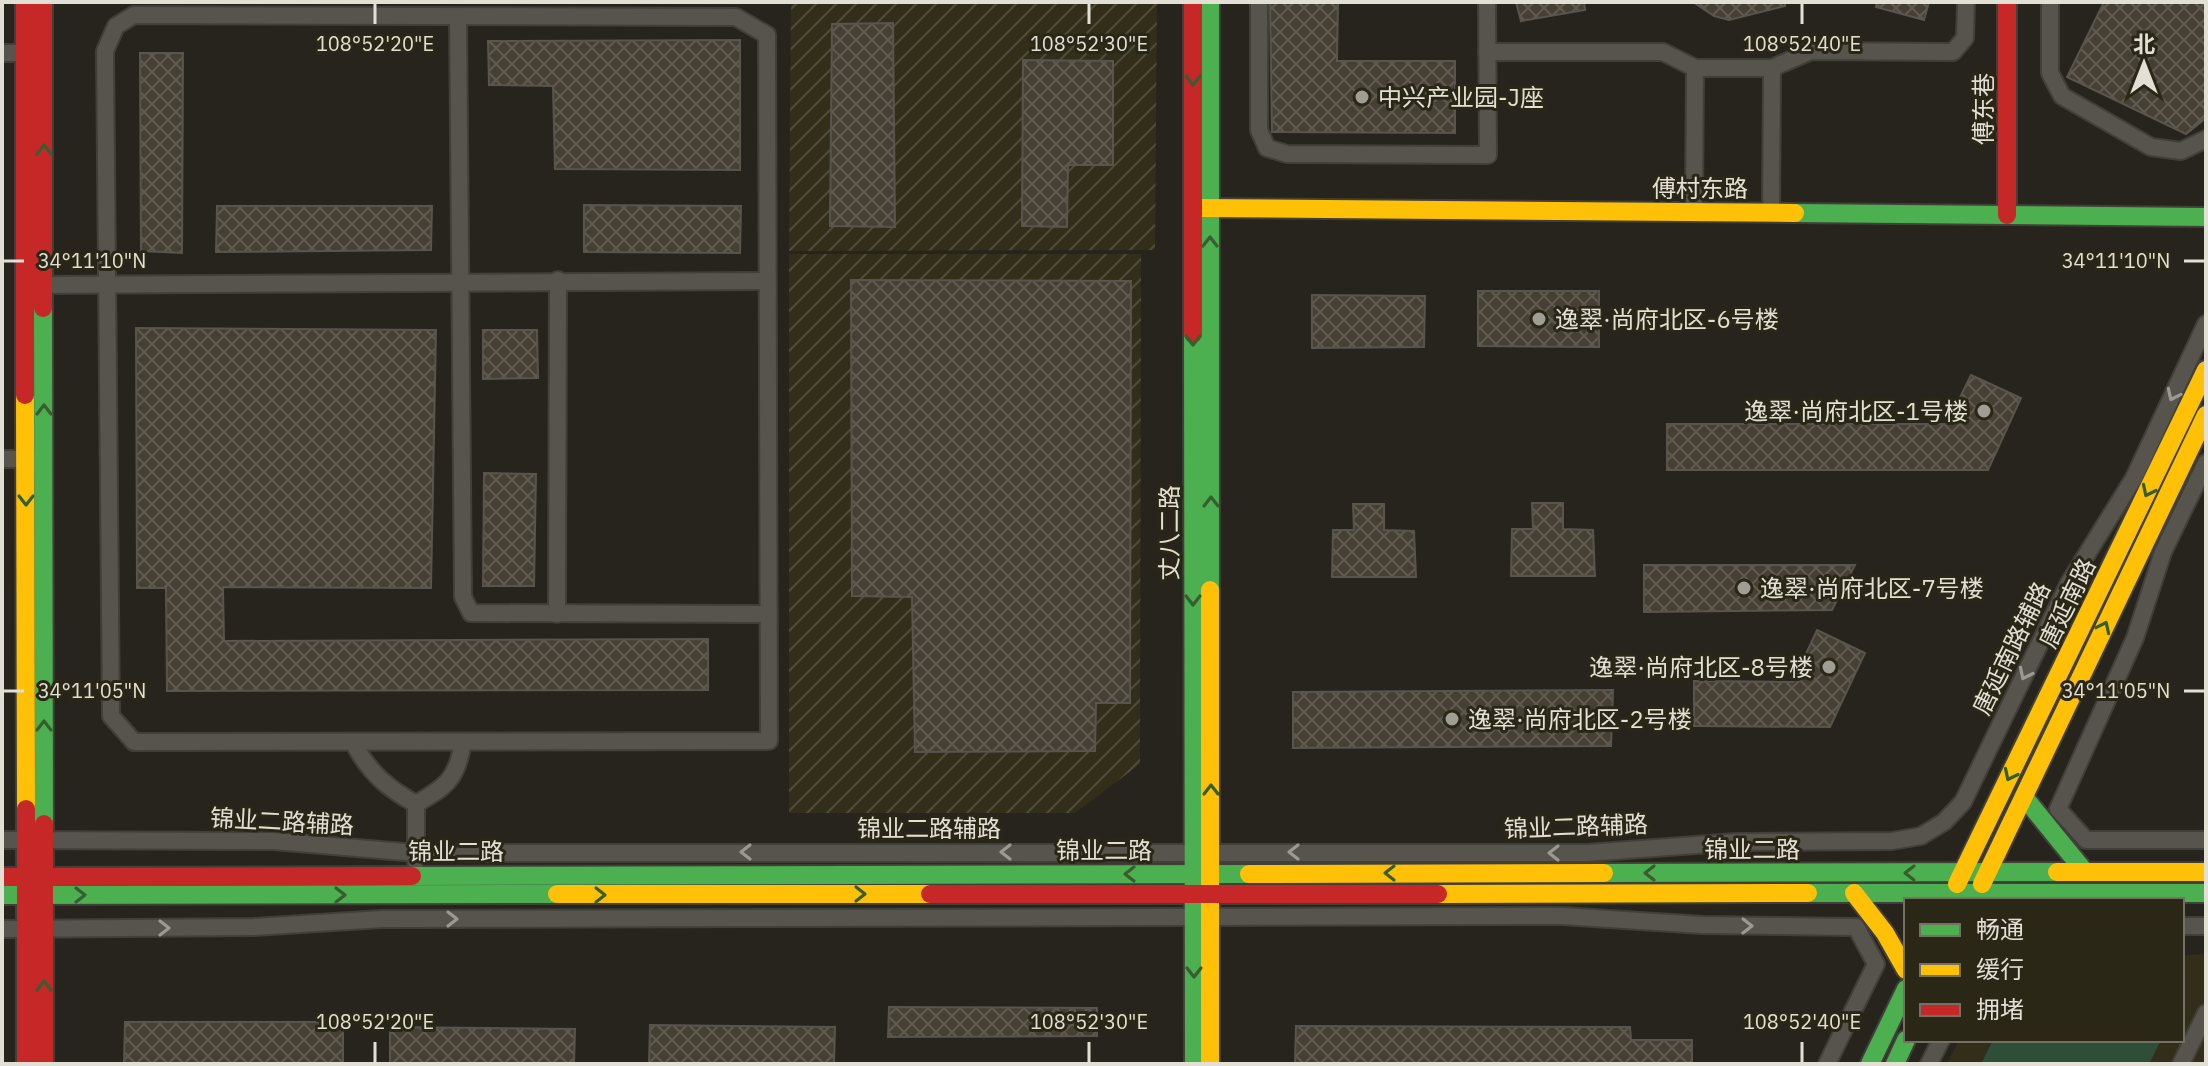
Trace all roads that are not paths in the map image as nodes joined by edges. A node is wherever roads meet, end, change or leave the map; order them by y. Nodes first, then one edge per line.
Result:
1 (25, 2) edge
2 (43, 2) edge
3 (1193, 2) edge
4 (1210, 2) edge
5 (1259, 2) edge
6 (1487, 2) edge
7 (1966, 2) edge
8 (2007, 2) edge
9 (2050, 2) edge
10 (458, 18) junction
11 (1487, 52) junction
12 (2, 53) edge
13 (34, 53) junction
14 (1695, 68) junction
15 (1772, 68) junction
16 (2206, 139) edge
17 (1202, 208) junction
18 (2, 211) edge
19 (34, 211) junction
20 (1694, 212) junction
21 (1771, 213) junction
22 (2007, 215) junction
23 (2206, 217) edge
24 (558, 280) junction
25 (461, 281) junction
26 (767, 281) junction
27 (107, 282) junction
28 (34, 284) junction
29 (2206, 324) edge
30 (2206, 370) edge
31 (2206, 415) edge
32 (2, 459) edge
33 (35, 459) junction
34 (2206, 463) edge
35 (557, 614) junction
36 (768, 614) junction
37 (463, 742) junction
38 (354, 744) junction
39 (2024, 797) junction
40 (416, 804) junction
41 (2, 840) edge
42 (35, 840) junction
43 (2206, 840) edge
44 (1855, 841) joint
45 (1202, 852) junction
46 (416, 853) junction
47 (1988, 872) junction
48 (2085, 872) junction
49 (2206, 872) edge
50 (1202, 873) junction
51 (1962, 873) junction
52 (416, 875) junction
53 (2, 877) edge
54 (35, 886) junction
55 (1854, 893) junction
56 (2206, 893) edge
57 (1202, 894) junction
58 (2, 895) edge
59 (416, 895) junction
60 (1951, 896) edge
61 (1976, 896) edge
62 (1202, 917) junction
63 (2184, 926) edge
64 (2206, 926) edge
65 (35, 928) junction
66 (2, 929) edge
67 (1904, 966) edge
68 (1904, 993) edge
69 (2206, 1013) edge
70 (1905, 1042) edge
71 (1940, 1042) edge
72 (26, 1064) edge
73 (44, 1064) edge
74 (1194, 1064) edge
75 (1210, 1064) edge
76 (1827, 1064) edge
77 (1870, 1064) edge
78 (1895, 1064) edge
79 (1929, 1064) edge
80 (2181, 1064) edge

1 - 13 main road
2 - 13 main road
3 -> 17 main road, 丈八二路
4 - 17 main road, 丈八二路
5 - 11 street
6 - 11 street
7 - 15 street
8 - 22 main road, 傅东巷
9 - 16 street
10 - 25 street
10 - 26 street
10 - 27 street
11 - 14 street
12 - 13 street
13 - 19 main road
14 - 15 street
14 - 20 street
15 - 21 street
17 - 20 main road, 傅村东路
17 - 45 main road, 丈八二路
18 - 19 main road
19 - 28 main road
20 - 21 main road, 傅村东路
21 - 22 main road, 傅村东路
22 - 23 main road, 傅村东路
24 - 25 street
24 - 26 street
24 - 35 street
25 - 27 street
25 - 35 street
26 - 36 street
27 - 28 street
27 - 38 street
28 - 33 main road
29 -> 44 street, 唐延南路辅路
30 -> 51 main road, 唐延南路
39 -> 31 main road, 唐延南路
32 - 33 street
33 - 42 main road
34 - 43 street
35 - 36 street
36 - 37 street
37 - 38 street
37 - 40 street
38 - 40 street
39 - 47 main road, 唐延南路
39 - 48 main road
40 - 46 street
41 - 42 street, 锦业二路辅路
42 - 46 street, 锦业二路辅路
42 - 54 main road
44 -> 45 street, 锦业二路辅路
45 -> 46 street, 锦业二路辅路
45 - 50 main road, 丈八二路
46 - 52 street
47 - 48 main road, 锦业二路
47 - 51 main road, 锦业二路
47 - 61 main road, 唐延南路
48 - 49 main road, 锦业二路
51 -> 50 main road, 锦业二路
50 -> 52 main road, 锦业二路
50 - 57 main road, 丈八二路
51 - 60 main road, 唐延南路
52 - 54 main road, 锦业二路
52 - 59 street
53 - 54 main road, 锦业二路
54 - 58 main road, 锦业二路
54 -> 59 main road, 锦业二路
54 - 65 main road
55 - 57 main road, 锦业二路
55 - 60 main road, 锦业二路
55 - 67 main road
56 - 61 main road, 锦业二路
59 -> 57 main road, 锦业二路
57 - 62 main road, 丈八二路
60 - 61 main road, 锦业二路
65 -> 62 street
62 -> 74 main road, 丈八二路
62 - 75 main road, 丈八二路
62 -> 76 street
63 - 64 street
65 - 66 street
65 - 72 main road
73 -> 65 main road
68 - 77 main road
69 - 80 street
70 - 78 main road
71 - 79 street

